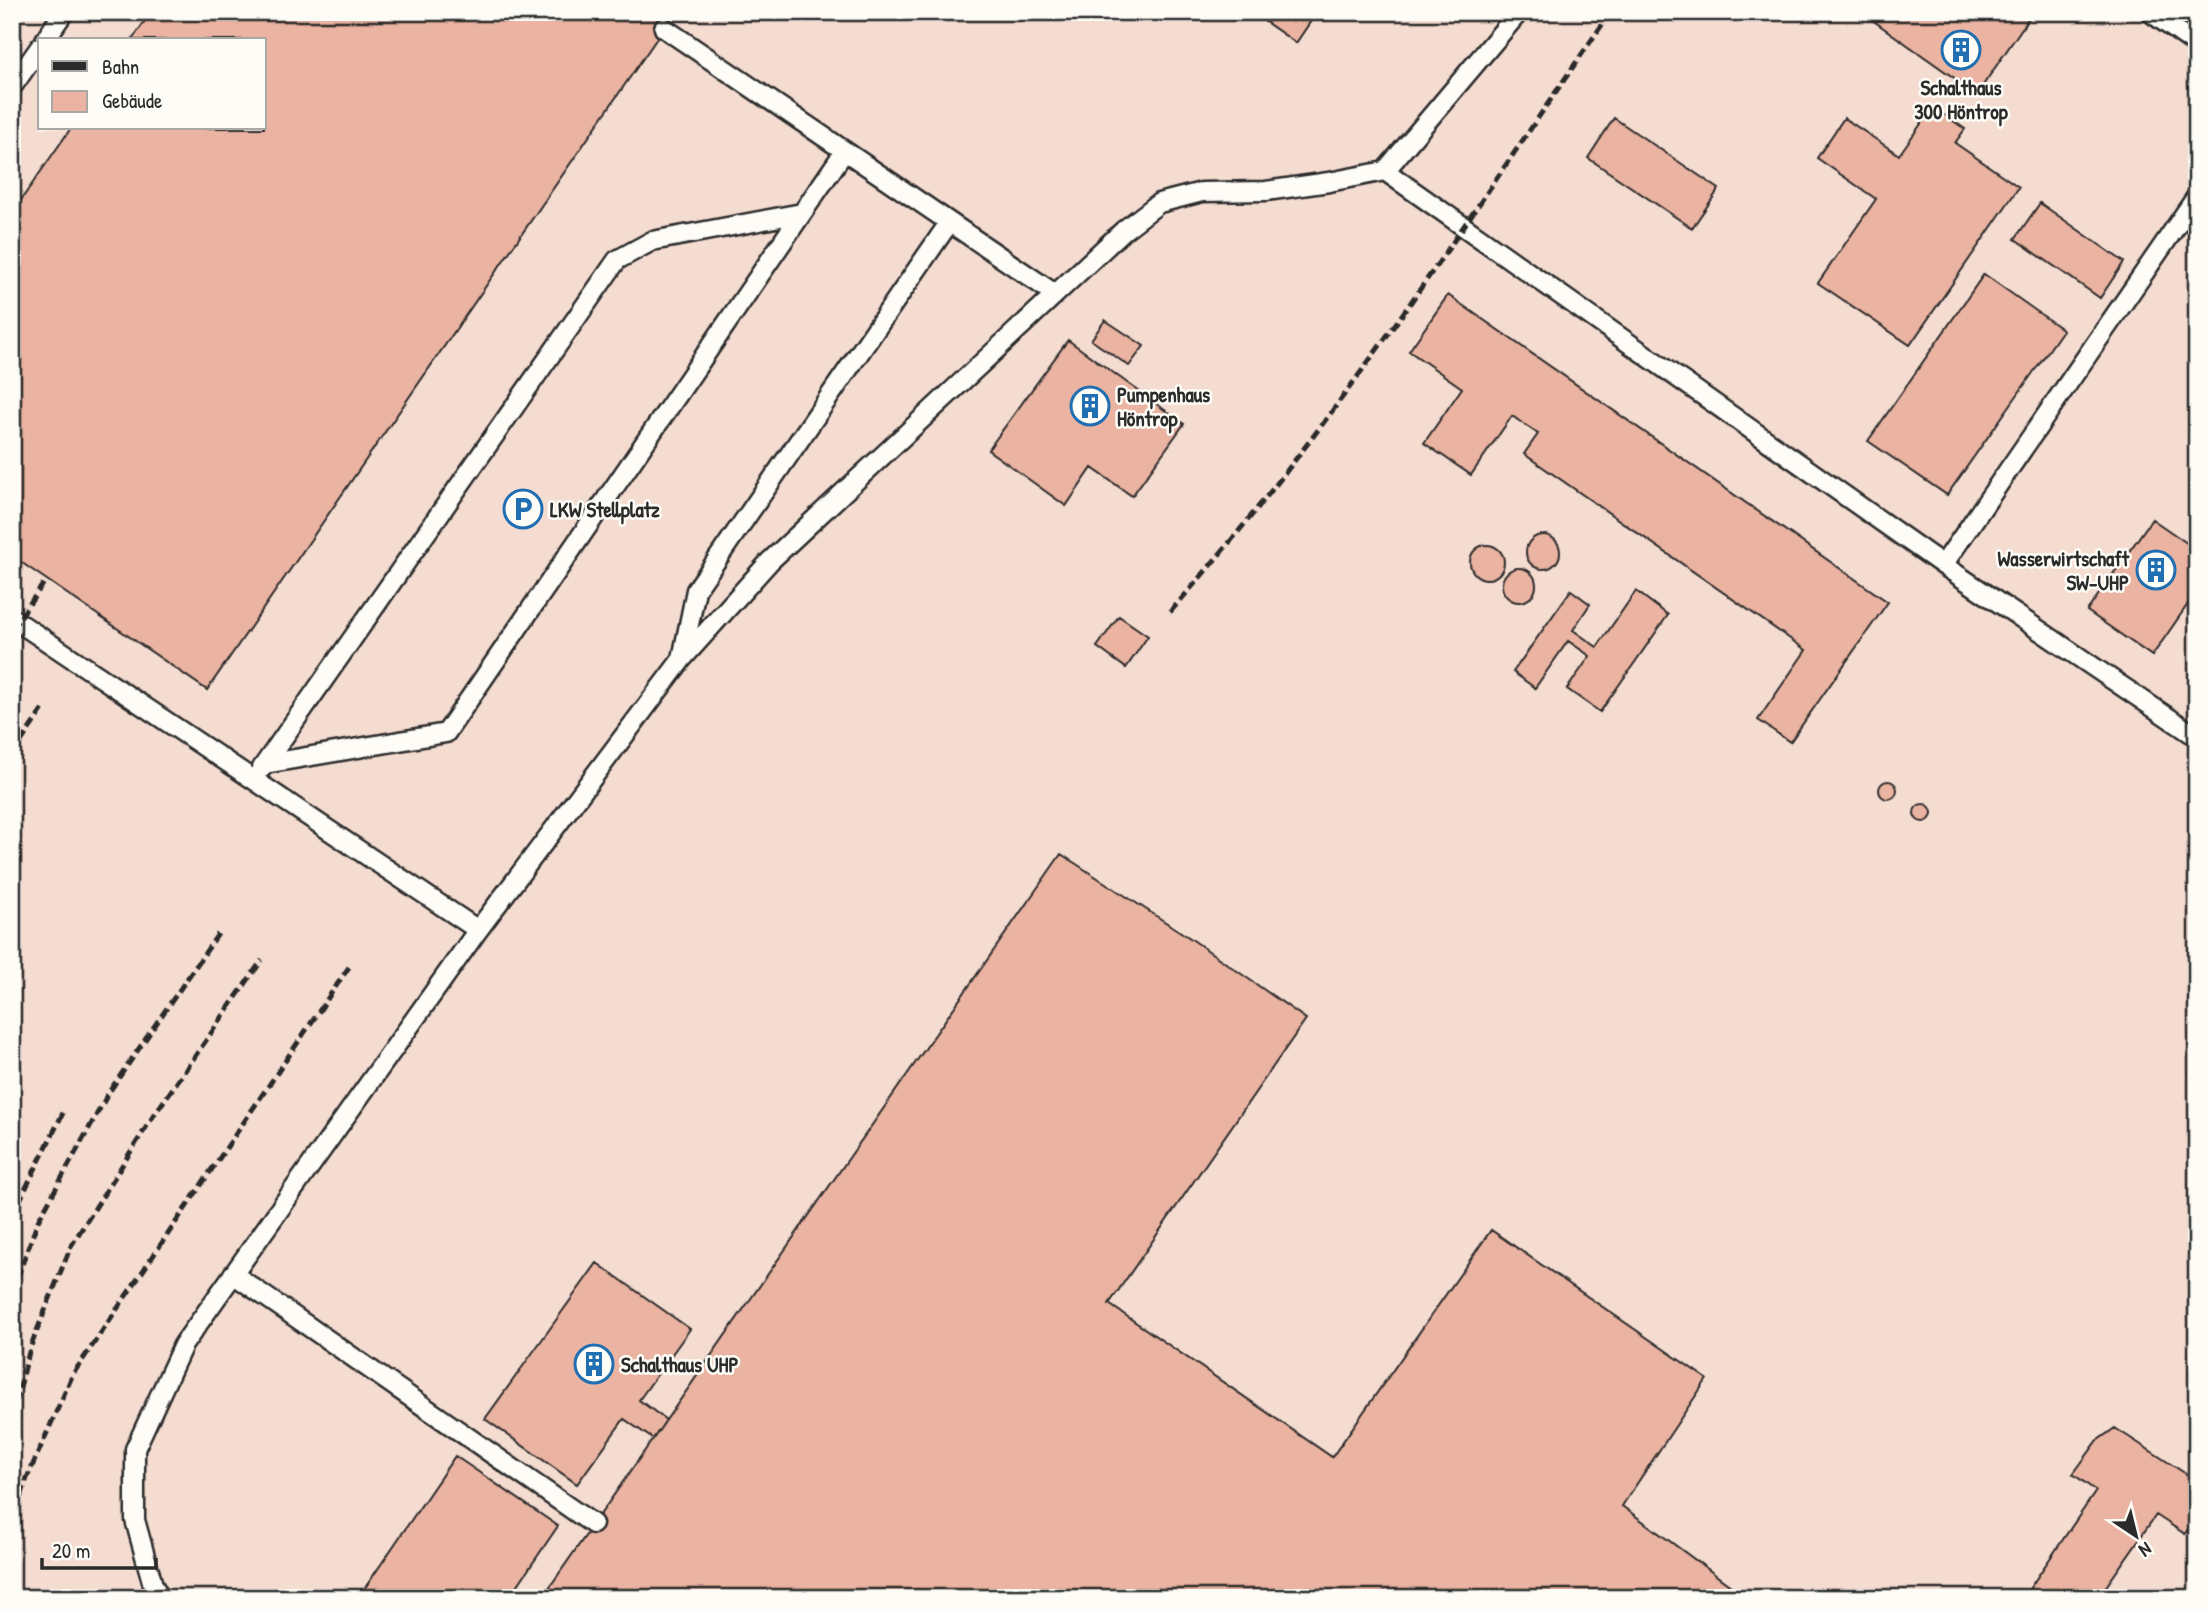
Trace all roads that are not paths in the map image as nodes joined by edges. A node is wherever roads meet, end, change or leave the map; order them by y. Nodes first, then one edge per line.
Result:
1 (64, 12) edge
2 (1519, 12) edge
3 (2150, 12) edge
4 (664, 28) dead end
5 (46, 38) edge
6 (2197, 45) edge
7 (38, 50) edge
8 (12, 87) edge
9 (844, 152) junction
10 (1385, 171) junction
11 (2197, 196) edge
12 (802, 214) junction
13 (949, 223) junction
14 (1055, 294) junction
15 (1943, 565) junction
16 (12, 618) edge
17 (682, 659) junction
18 (2197, 737) edge
19 (265, 764) junction
20 (252, 778) junction
21 (478, 930) junction
22 (233, 1274) junction
23 (593, 1524) dead end
24 (160, 1598) edge

1 - 5 lane
2 - 10 lane
3 - 6 lane
4 - 9 lane
7 - 8 lane
9 - 12 lane
9 - 13 lane
10 - 14 lane
10 - 15 lane
11 - 15 lane
12 - 19 lane
12 - 19 lane
13 - 14 lane
13 - 17 lane
14 - 17 lane
15 - 18 lane
16 - 20 lane
17 - 21 lane
19 - 20 lane
20 - 21 lane
21 - 22 lane
22 - 23 lane
22 - 24 lane

